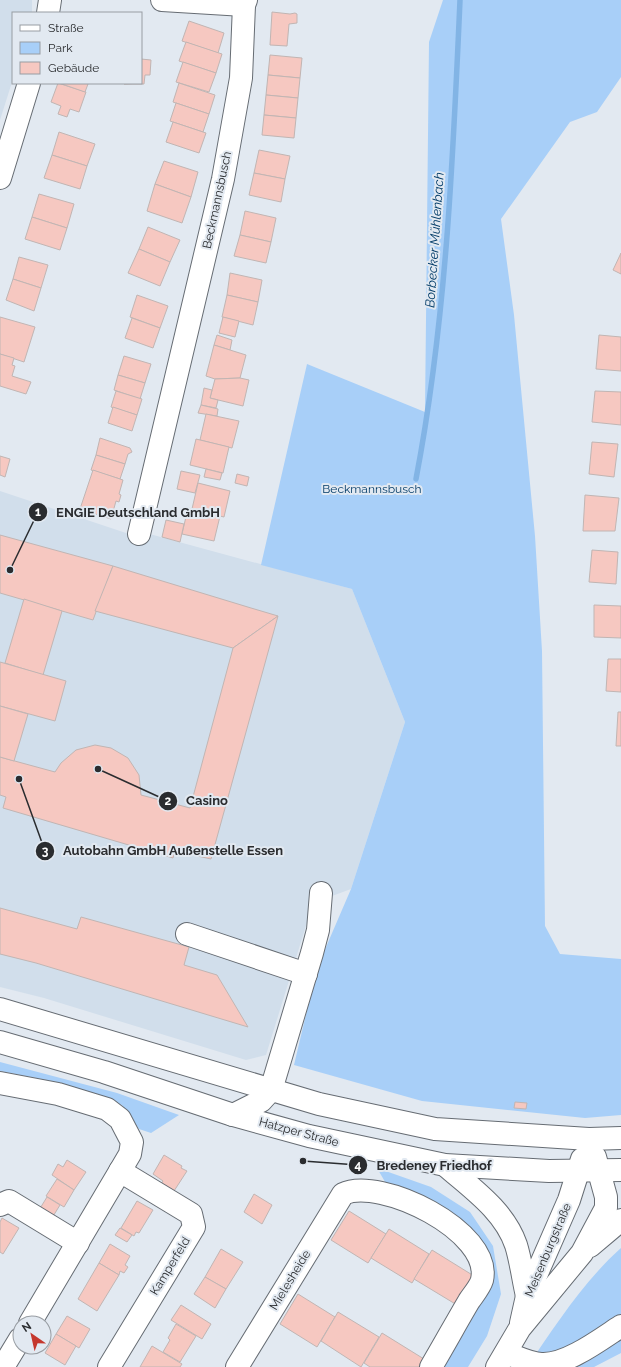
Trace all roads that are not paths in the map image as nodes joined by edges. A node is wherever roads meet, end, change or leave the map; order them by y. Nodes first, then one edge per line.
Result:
1 (50, 0) edge
2 (162, 0) edge
3 (245, 2) edge
4 (48, 12) edge
5 (29, 84) edge
6 (0, 178) edge
7 (140, 534) dead end
8 (321, 893) dead end
9 (187, 934) dead end
10 (306, 974) junction
11 (0, 1009) edge
12 (0, 1042) edge
13 (0, 1083) edge
14 (271, 1090) junction
15 (233, 1115) junction
16 (621, 1138) edge
17 (589, 1139) junction
18 (445, 1165) junction
19 (621, 1170) edge
20 (589, 1171) junction
21 (120, 1172) junction
22 (0, 1205) edge
23 (621, 1220) edge
24 (78, 1243) junction
25 (582, 1253) junction
26 (527, 1296) junction
27 (35, 1315) edge
28 (621, 1326) edge
29 (520, 1328) junction
30 (12, 1352) edge
31 (502, 1360) edge
32 (3, 1367) edge
33 (109, 1367) edge
34 (237, 1367) edge
35 (431, 1367) edge

1 - 4 street
2 - 3 street, Beckmannsbusch
3 - 7 street, Beckmannsbusch
5 - 6 street
8 - 10 street, Hatzper Straße
9 - 10 street
10 - 14 street, Hatzper Straße
11 - 14 street
12 - 15 street, Hatzper Straße
13 - 21 street
14 - 15 street, Hatzper Straße
14 - 17 street
15 - 18 street, Hatzper Straße
16 - 17 street
17 - 20 street, Meisenburgstraße
18 - 20 street, Hatzper Straße
18 - 26 street
19 - 20 street
20 - 25 street, Meisenburgstraße
20 - 26 street, Meisenburgstraße
21 - 24 street
21 - 33 street, Kamperfeld
22 - 24 street
23 - 25 street
24 - 27 street
25 - 29 street, Meisenburgstraße
26 - 29 street, Meisenburgstraße
28 - 31 street, Meisenburgstraße
29 - 31 street, Meisenburgstraße
30 - 32 street
34 - 35 street, Mielesheide

